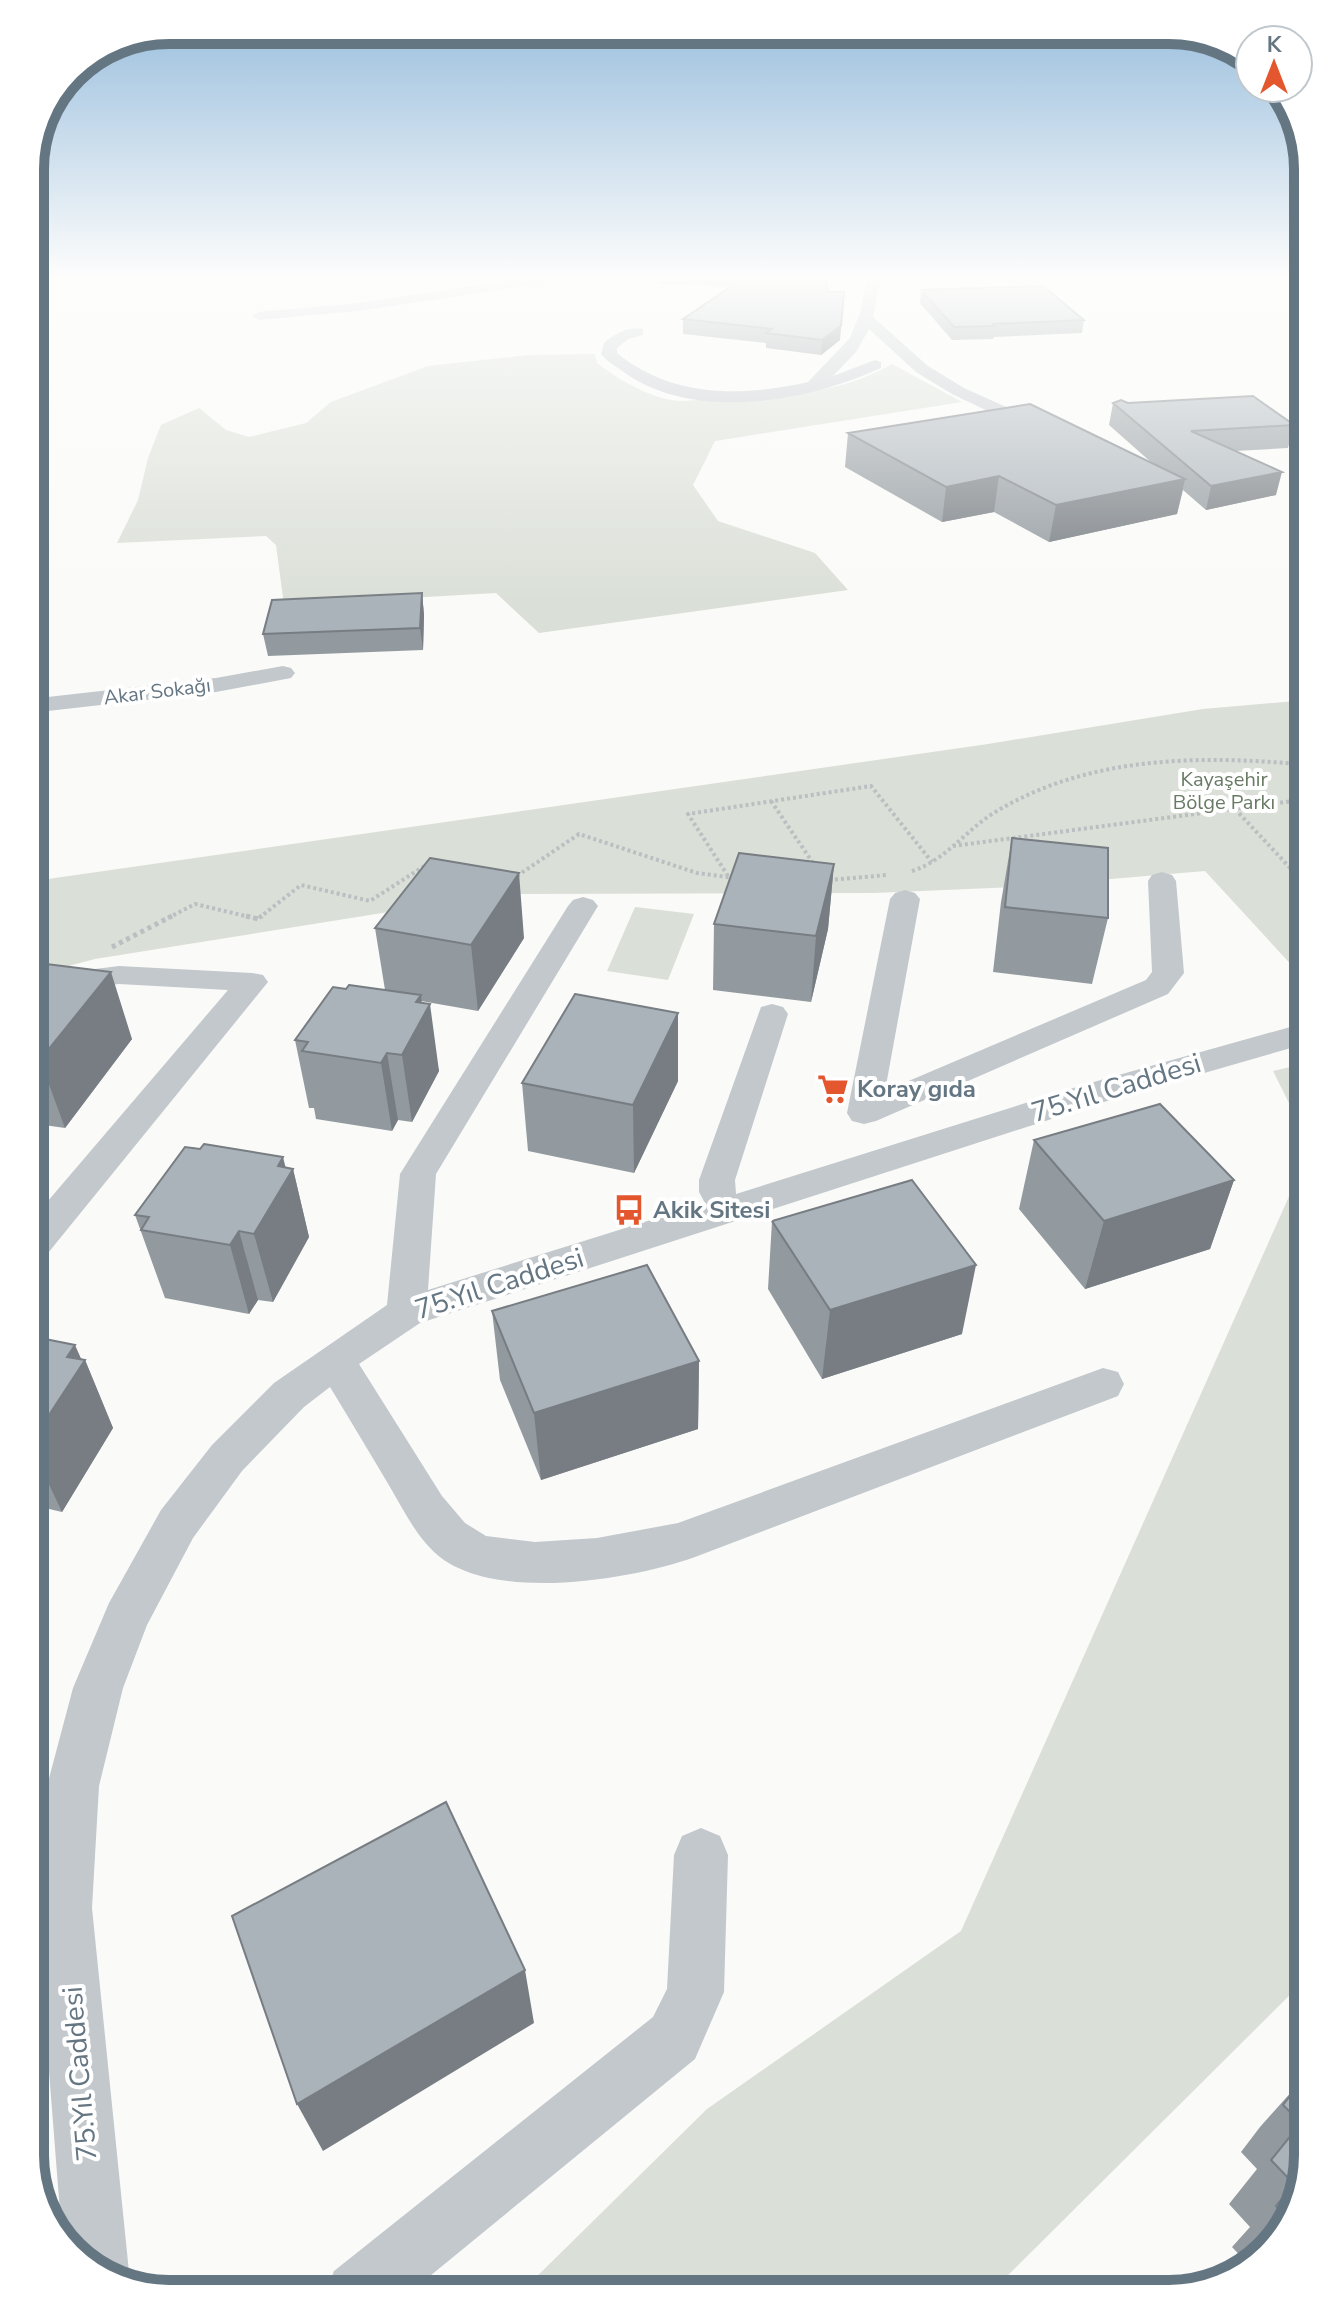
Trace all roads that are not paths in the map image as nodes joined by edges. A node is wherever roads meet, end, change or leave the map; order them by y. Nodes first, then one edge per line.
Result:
1 (665, 387) edge
2 (814, 387) edge
3 (952, 387) edge
4 (808, 389) joint
5 (1055, 435) edge
6 (283, 673) dead end
7 (97, 699) junction
8 (44, 705) edge
9 (44, 720) edge
10 (1162, 881) dead end
11 (899, 882) road end
12 (583, 906) dead end
13 (44, 986) edge
14 (772, 1014) dead end
15 (1294, 1036) edge
16 (864, 1113) junction
17 (875, 1163) junction
18 (727, 1210) junction
19 (44, 1231) edge
20 (406, 1312) junction
21 (335, 1360) junction
22 (1103, 1384) dead end
23 (701, 1855) dead end
24 (47, 1914) edge
25 (88, 2249) edge
26 (374, 2280) edge

1 - 4 street
2 - 4 street
3 - 5 street
6 - 7 street, Akar Sokağı
7 - 8 street, Akar Sokağı
7 - 9 street
10 - 16 street
11 - 16 street
12 - 20 street
13 - 19 street
14 - 18 street
15 - 17 street, 75.Yıl Caddesi
16 - 17 street
17 - 18 street, 75.Yıl Caddesi
18 - 20 street, 75.Yıl Caddesi
20 - 21 street, 75.Yıl Caddesi
21 - 22 street
21 - 24 street, 75.Yıl Caddesi
23 - 26 street
24 - 25 street, 75.Yıl Caddesi

